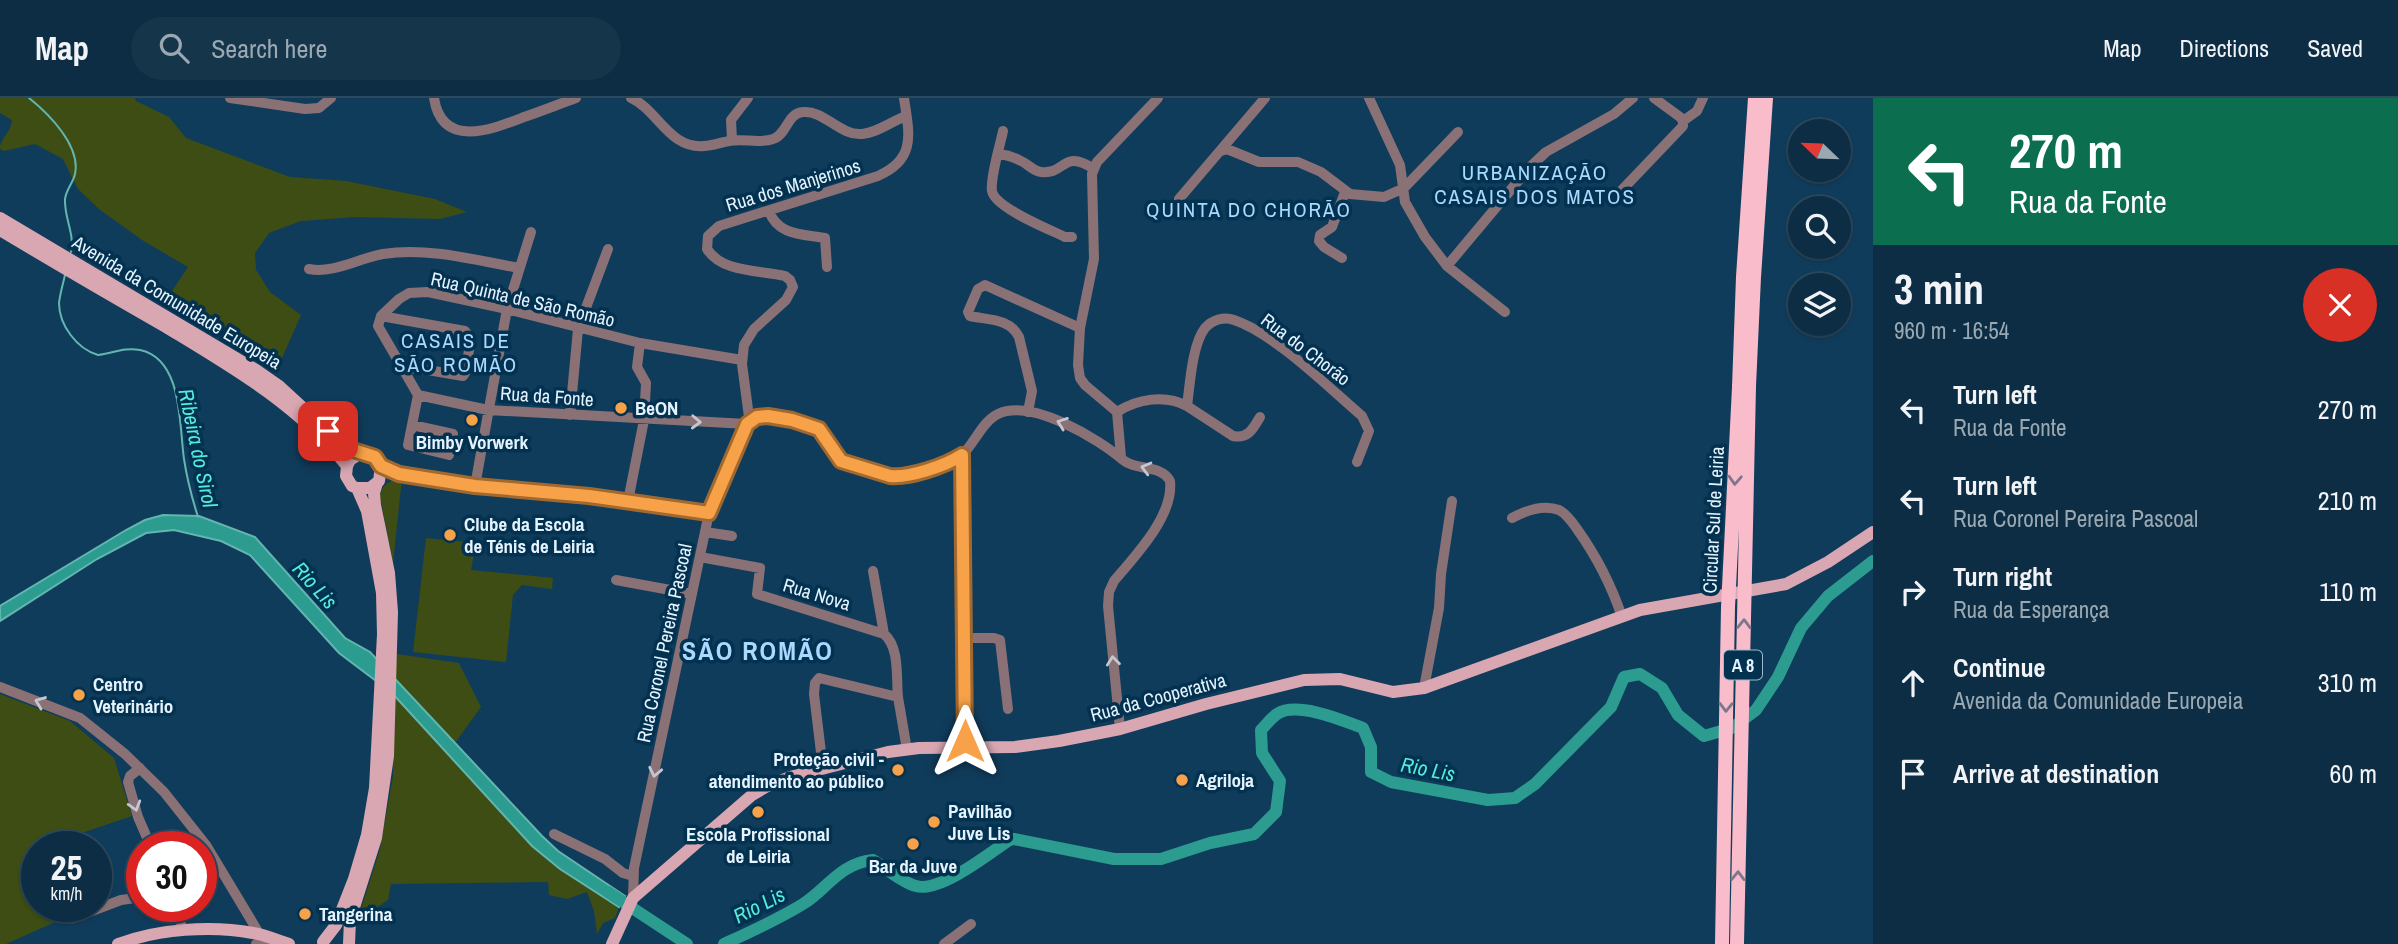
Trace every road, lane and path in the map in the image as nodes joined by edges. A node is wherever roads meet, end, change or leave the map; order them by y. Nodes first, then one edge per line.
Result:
1 (230, 98) edge
2 (331, 98) edge
3 (433, 98) edge
4 (576, 98) edge
5 (631, 98) edge
6 (748, 98) edge
7 (904, 98) edge
8 (1158, 98) edge
9 (1265, 98) edge
10 (1369, 98) edge
11 (1633, 98) edge
12 (1654, 98) edge
13 (1703, 98) edge
14 (1755, 98) edge
15 (1766, 98) edge
16 (649, 102) edge
17 (906, 116) junction
18 (1683, 121) junction
19 (1003, 131) dead end
20 (1458, 132) dead end
21 (732, 140) junction
22 (1221, 151) junction
23 (999, 154) junction
24 (1094, 169) junction
25 (1404, 188) junction
26 (1345, 192) junction
27 (1620, 192) dead end
28 (1185, 207) dead end
29 (769, 211) junction
30 (0, 218) edge
31 (0, 230) edge
32 (531, 232) dead end
33 (1072, 237) dead end
34 (608, 249) dead end
35 (54, 256) junction
36 (1342, 258) dead end
37 (1447, 266) junction
38 (827, 267) dead end
39 (519, 268) junction
40 (309, 269) dead end
41 (105, 286) junction
42 (507, 309) junction
43 (1505, 312) dead end
44 (381, 316) junction
45 (1080, 328) junction
46 (578, 329) junction
47 (640, 343) junction
48 (742, 360) junction
49 (403, 372) junction
50 (1744, 387) junction
51 (418, 395) junction
52 (1187, 405) junction
53 (488, 410) junction
54 (1117, 411) junction
55 (1028, 412) junction
56 (570, 415) junction
57 (1260, 417) dead end
58 (645, 420) junction
59 (747, 424) junction
60 (412, 425) junction
61 (359, 454) junction
62 (962, 455) junction
63 (1121, 457) junction
64 (1357, 462) dead end
65 (346, 466) junction
66 (379, 476) junction
67 (475, 486) junction
68 (357, 488) junction
69 (628, 501) junction
70 (1452, 501) dead end
71 (709, 513) junction
72 (1512, 518) dead end
73 (705, 532) junction
74 (1873, 532) edge
75 (732, 536) dead end
76 (700, 557) junction
77 (873, 571) dead end
78 (616, 580) dead end
79 (692, 594) junction
80 (1622, 617) junction
81 (884, 634) junction
82 (964, 638) junction
83 (386, 657) junction
84 (0, 687) edge
85 (1424, 688) junction
86 (898, 697) junction
87 (1008, 709) dead end
88 (384, 719) junction
89 (1120, 729) junction
90 (965, 748) junction
91 (907, 750) junction
92 (140, 768) junction
93 (823, 769) junction
94 (144, 831) edge
95 (554, 834) dead end
96 (634, 872) junction
97 (656, 878) junction
98 (633, 898) junction
99 (180, 922) edge
100 (971, 924) dead end
101 (183, 930) junction
102 (263, 941) edge
103 (321, 943) edge
104 (118, 944) edge
105 (289, 944) edge
106 (338, 944) edge
107 (349, 944) edge
108 (612, 944) edge
109 (944, 944) edge
110 (1722, 944) edge
111 (1737, 944) edge

1 - 2 street
3 - 4 street
5 - 16 street
6 - 21 street
7 - 17 street, Rua dos Manjerinos
8 - 24 street
9 - 22 street
10 - 25 street
11 - 37 street
12 - 18 street
13 - 18 street
14 - 50 highway, Circular Sul de Leiria / A 8
15 - 50 highway, Circular Sul de Leiria / A 8
16 - 21 street
17 - 21 street
17 - 29 street, Rua dos Manjerinos
18 - 27 street
19 - 23 street
20 - 25 street
22 - 26 street
22 - 28 street
23 - 24 street
23 - 33 street
24 - 45 street
25 - 26 street
25 - 37 street
26 - 36 street
29 - 38 street
29 - 48 street, Rua dos Manjerinos
30 - 35 main road, Avenida da Comunidade Europeia
31 - 35 main road, Avenida da Comunidade Europeia
32 - 39 street
34 - 46 street
35 - 41 main road, Avenida da Comunidade Europeia
37 - 43 street
39 - 40 street
39 - 42 street
41 - 61 main road, Avenida da Comunidade Europeia
41 - 65 main road, Avenida da Comunidade Europeia
42 - 44 street, Rua Quinta de São Romão
42 - 46 street, Rua Quinta de São Romão
42 - 53 street
44 - 49 street
44 - 49 street
45 - 54 street
45 - 55 street
46 - 47 street, Rua Quinta de São Romão
46 - 56 street
47 - 48 street, Rua Quinta de São Romão
47 - 58 street
48 - 59 street, Rua Coronel Pereira Pascoal
49 - 51 street
50 -> 110 highway, Circular Sul de Leiria / A 8, bridge
111 -> 50 highway, Circular Sul de Leiria / A 8, bridge
51 - 53 street, Rua da Fonte
51 - 60 street
52 - 54 street
52 - 57 street
52 - 64 street, Rua do Chorão
53 - 56 street, Rua da Fonte
53 - 67 street
54 - 63 street
55 - 62 street, Rua da Fonte
63 -> 55 street, Rua da Fonte
56 - 58 street, Rua da Fonte
58 -> 59 street, Rua da Fonte
58 - 69 street
59 - 62 street, Rua da Fonte
59 - 71 street, Rua Coronel Pereira Pascoal
60 - 60 street
61 - 65 main road
61 - 66 main road, Avenida da Comunidade Europeia
62 - 82 street
89 -> 63 street, Rua da Fonte
65 - 68 main road, Avenida da Comunidade Europeia
66 - 67 street
66 - 68 main road
66 - 83 main road, Avenida da Comunidade Europeia
67 - 69 street
68 - 83 main road, Avenida da Comunidade Europeia
69 - 71 street
70 - 85 street
71 - 73 street, Rua Coronel Pereira Pascoal
72 - 80 street
73 - 75 street
73 - 76 street, Rua Coronel Pereira Pascoal
74 - 80 main road, Rua da Cooperativa
76 - 79 street, Rua Coronel Pereira Pascoal
76 - 81 street, Rua Nova
77 - 81 street
78 - 79 street
79 -> 96 street, Rua Coronel Pereira Pascoal
80 - 85 main road, Rua da Cooperativa
81 - 86 street
82 - 87 street
82 - 90 street
83 - 88 main road, Avenida da Comunidade Europeia
92 -> 84 street
85 - 89 main road, Rua da Cooperativa
86 - 91 street
86 - 93 street
88 - 103 main road, Avenida da Comunidade Europeia
88 - 107 main road, Avenida da Comunidade Europeia
89 - 90 main road, Rua da Cooperativa
90 - 91 main road, Rua da Cooperativa
91 - 93 main road, Rua da Cooperativa
92 -> 94 street
92 - 102 street
93 - 97 main road, Rua da Cooperativa
95 - 96 street
96 - 97 street
96 - 98 street, Rua Coronel Pereira Pascoal
97 - 98 main road, Rua da Cooperativa
98 - 108 main road
99 - 101 street
100 - 109 street
101 - 102 main road
101 - 104 main road
102 - 105 main road
103 - 106 main road

